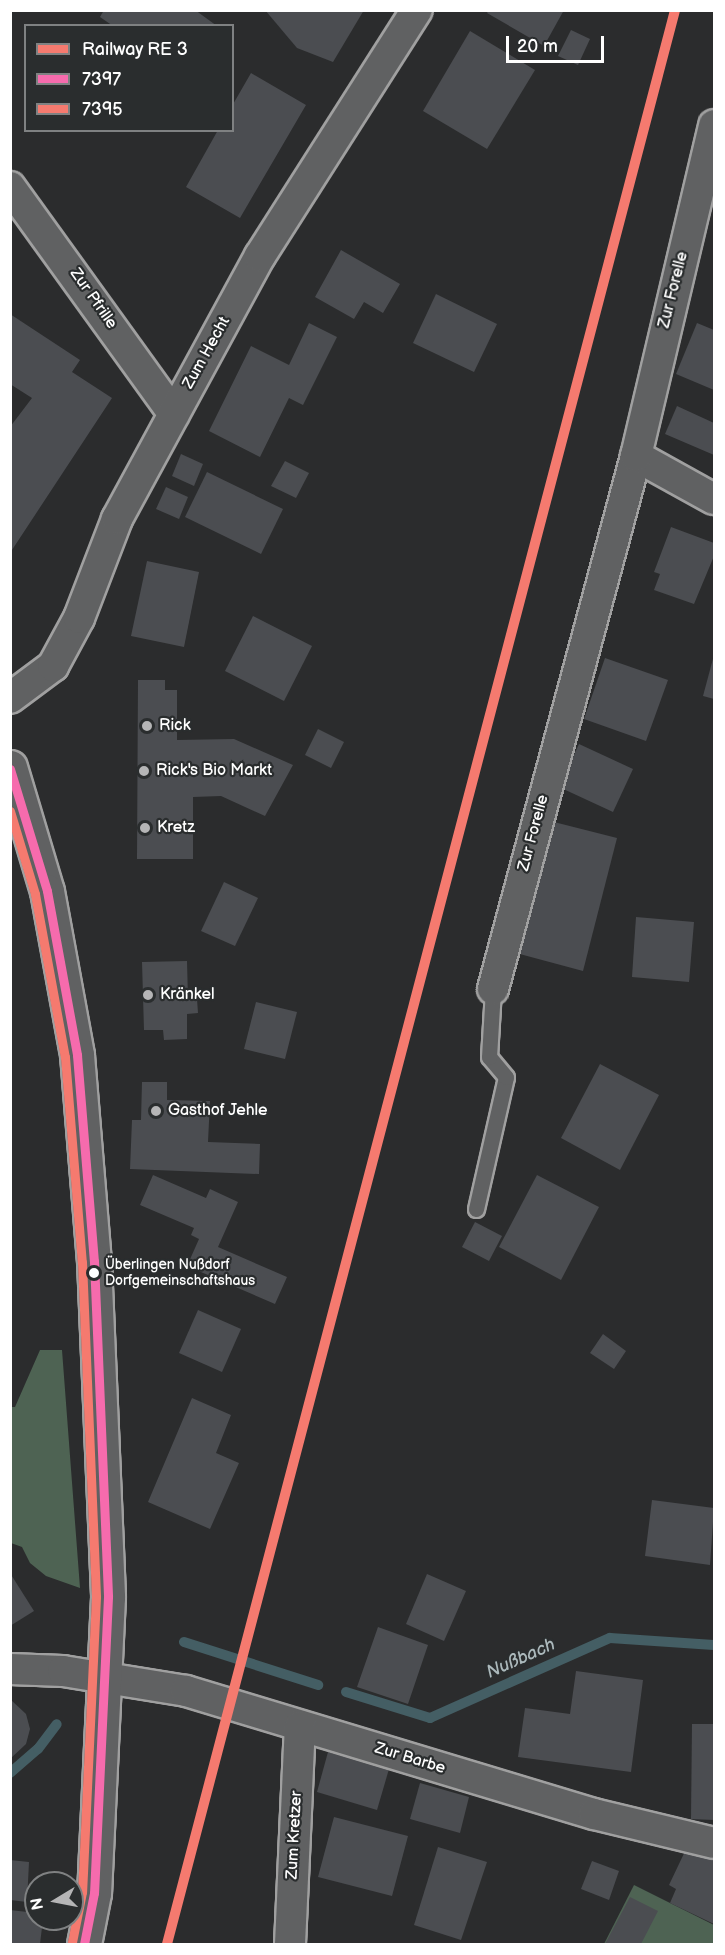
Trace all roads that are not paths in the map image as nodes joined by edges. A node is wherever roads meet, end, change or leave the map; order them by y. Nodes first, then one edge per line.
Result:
1 (417, 10) edge
2 (714, 125) edge
3 (10, 186) edge
4 (174, 414) junction
5 (636, 456) junction
6 (714, 499) edge
7 (10, 698) edge
8 (10, 767) edge
9 (18, 814) edge
10 (493, 989) joint
11 (476, 1209) dead end
12 (10, 1669) edge
13 (105, 1677) junction
14 (300, 1726) junction
15 (714, 1843) edge
16 (84, 1944) edge
17 (290, 1944) edge

1 - 4 street, Zum Hecht
2 - 5 street, Zur Forelle
3 - 4 street, Zur Pfrille
4 - 7 street, Zum Hecht
5 - 6 street
5 - 10 street, Zur Forelle
8 - 9 street
9 - 13 street
10 - 11 lane, Zur Forelle
12 - 13 street, Zur Barbe
13 - 14 street, Zur Barbe
13 - 16 street
14 - 15 street, Zur Barbe
14 - 17 street, Zum Kretzer

